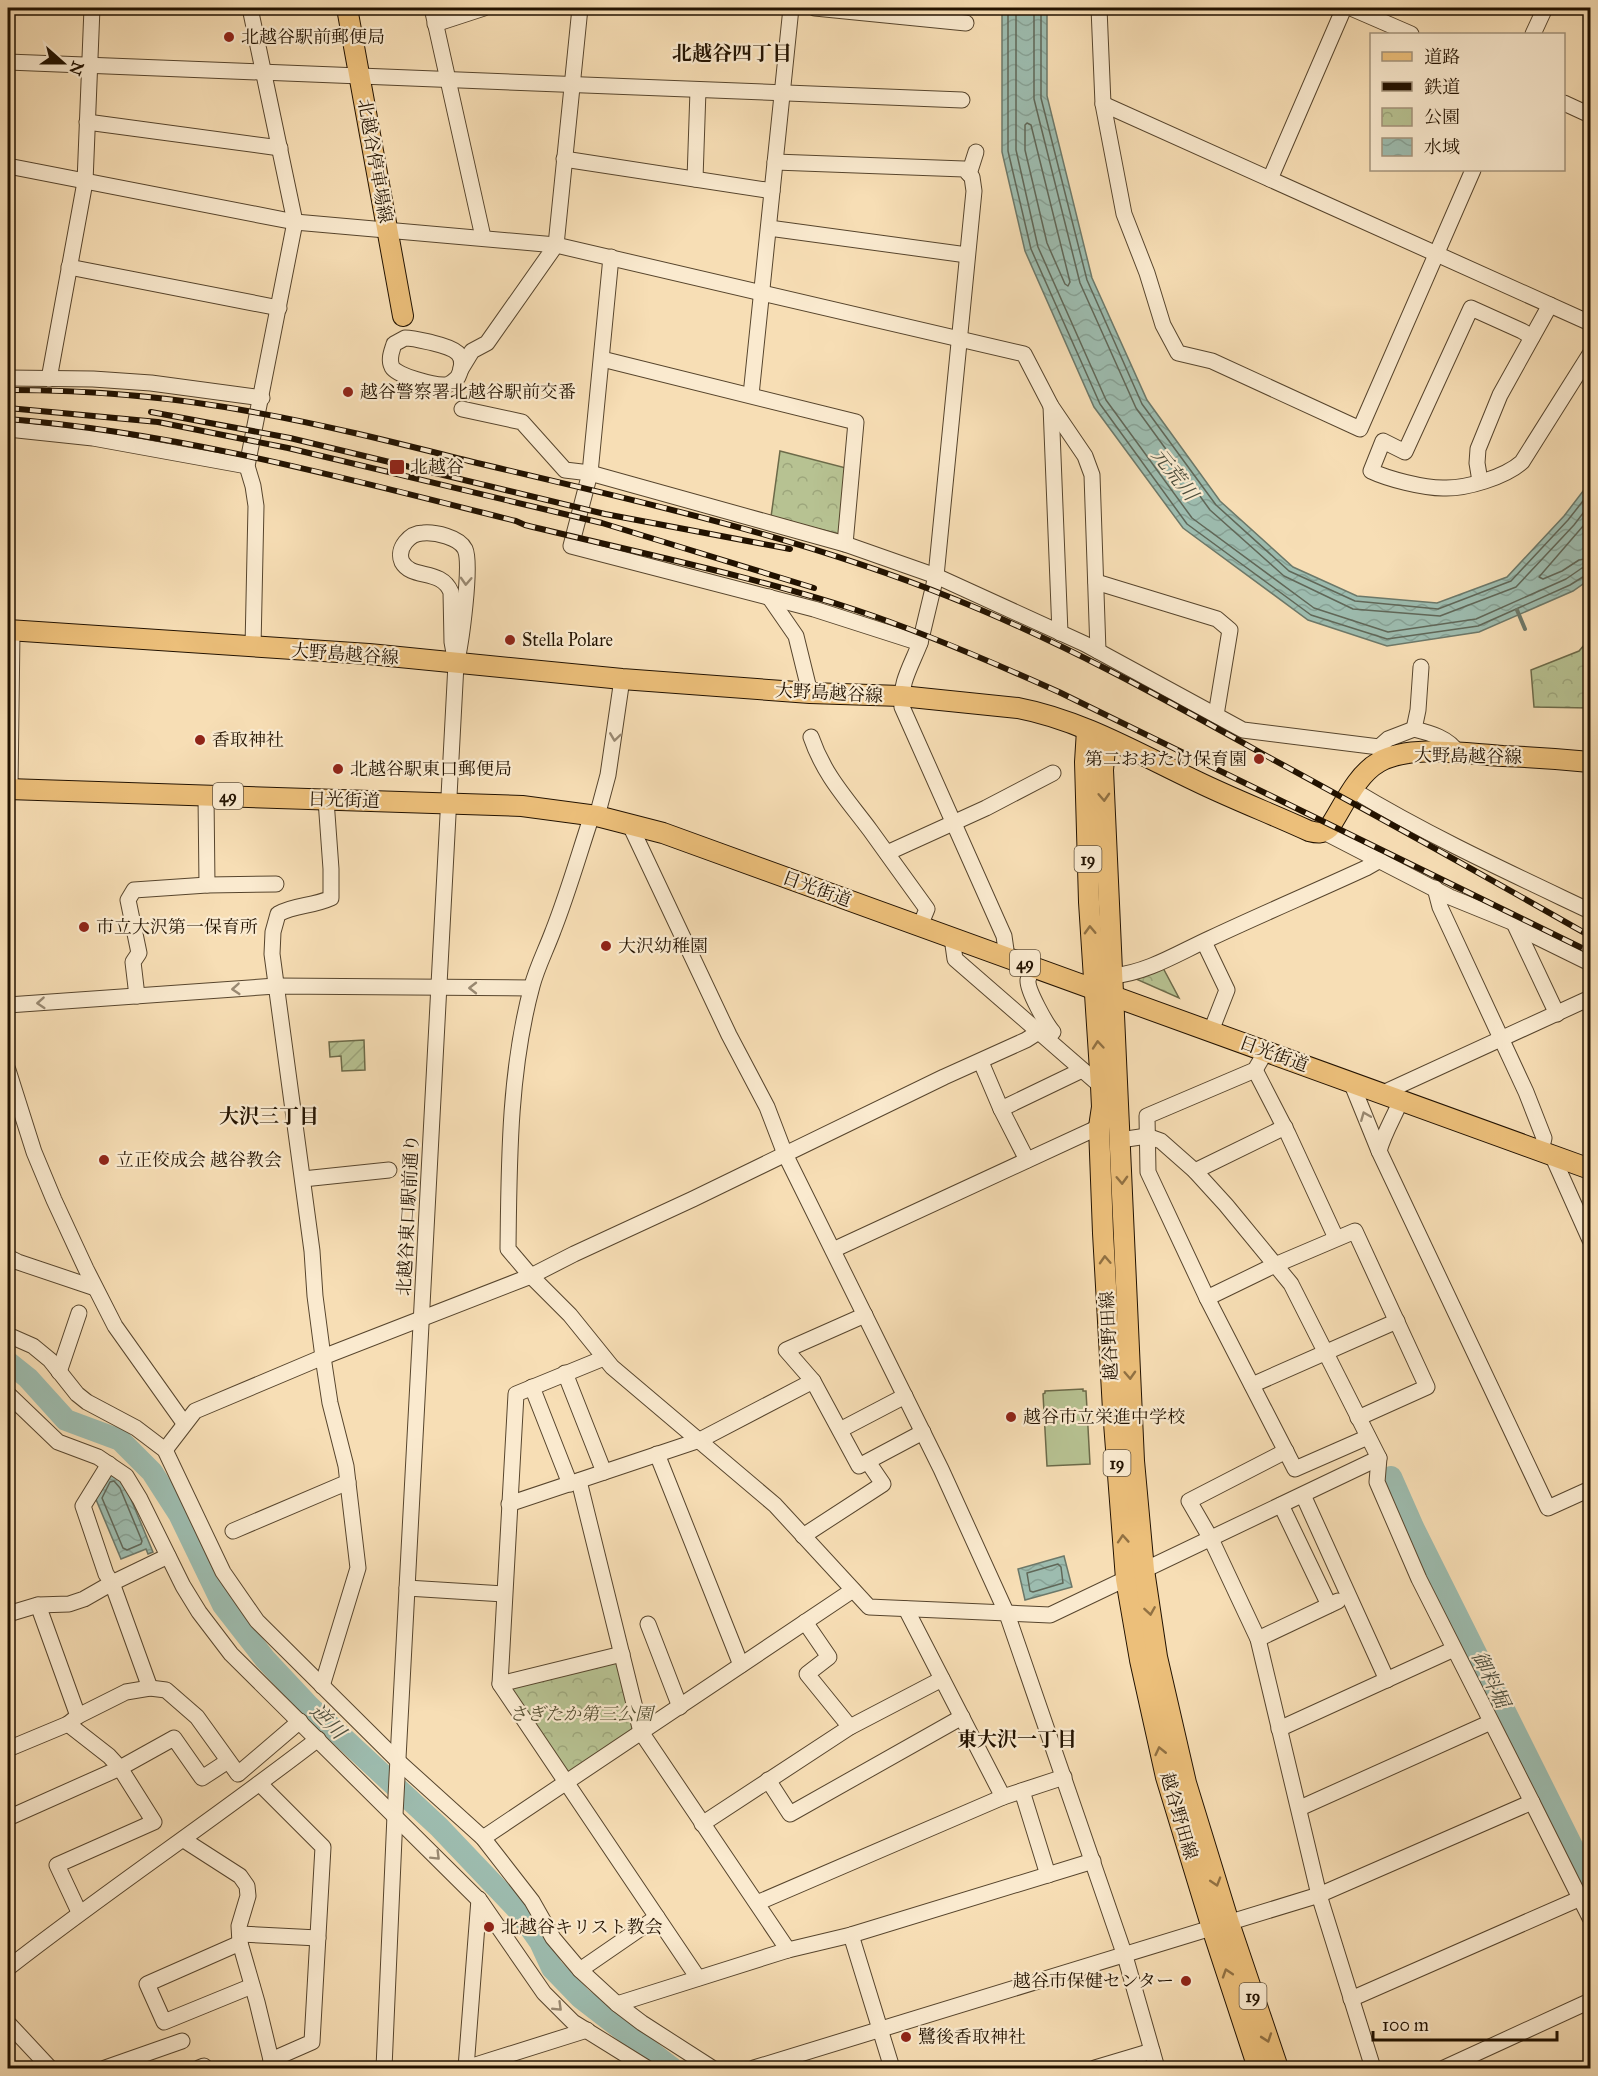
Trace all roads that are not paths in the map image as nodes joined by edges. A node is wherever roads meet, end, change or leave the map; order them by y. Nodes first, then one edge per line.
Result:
1 (92, 8) edge
2 (250, 8) edge
3 (347, 8) edge
4 (432, 8) edge
5 (484, 8) edge
6 (580, 8) edge
7 (791, 8) edge
8 (815, 8) edge
9 (1099, 8) edge
10 (1344, 8) edge
11 (1351, 8) edge
12 (1545, 8) edge
13 (905, 12) edge
14 (966, 23) dead end
15 (435, 24) junction
16 (1409, 33) edge
17 (1533, 33) edge
18 (8, 62) edge
19 (90, 65) junction
20 (264, 73) junction
21 (360, 76) junction
22 (449, 81) junction
23 (572, 85) junction
24 (698, 90) junction
25 (782, 93) junction
26 (962, 100) dead end
27 (1103, 104) junction
28 (1565, 104) edge
29 (1590, 115) edge
30 (87, 122) junction
31 (279, 148) junction
32 (976, 152) dead end
33 (564, 159) junction
34 (775, 162) junction
35 (8, 166) edge
36 (1473, 171) edge
37 (971, 174) junction
38 (695, 179) junction
39 (1270, 179) junction
40 (86, 182) junction
41 (772, 191) junction
42 (295, 222) junction
43 (769, 228) junction
44 (388, 230) junction
45 (483, 237) junction
46 (556, 245) junction
47 (1435, 253) junction
48 (967, 255) junction
49 (611, 257) junction
50 (69, 267) junction
51 (762, 292) junction
52 (1550, 304) junction
53 (279, 308) junction
54 (403, 315) junction
55 (1590, 323) edge
56 (1532, 337) junction
57 (420, 340) junction
58 (961, 340) junction
59 (394, 344) junction
60 (451, 348) junction
61 (472, 351) junction
62 (1590, 354) edge
63 (602, 359) junction
64 (461, 369) junction
65 (8, 378) edge
66 (49, 379) junction
67 (751, 395) junction
68 (262, 398) junction
69 (1051, 406) junction
70 (462, 409) dead end
71 (8, 429) edge
72 (247, 466) junction
73 (590, 473) junction
74 (1480, 481) junction
75 (845, 544) junction
76 (936, 576) junction
77 (1096, 582) junction
78 (769, 597) junction
79 (10, 630) edge
80 (1060, 633) junction
81 (920, 643) junction
82 (253, 647) junction
83 (1098, 651) junction
84 (456, 664) junction
85 (1421, 668) dead end
86 (622, 679) junction
87 (810, 693) junction
88 (901, 696) junction
89 (1216, 714) junction
90 (1414, 729) junction
91 (1087, 730) junction
92 (811, 737) dead end
93 (1106, 739) junction
94 (1385, 752) junction
95 (1458, 753) junction
96 (1590, 762) edge
97 (1053, 773) dead end
98 (9, 789) edge
99 (1353, 790) junction
100 (206, 796) junction
101 (326, 800) junction
102 (449, 804) junction
103 (595, 815) junction
104 (952, 822) junction
105 (629, 823) junction
106 (1324, 832) junction
107 (887, 853) junction
108 (1380, 860) junction
109 (276, 884) dead end
110 (207, 885) junction
111 (1435, 888) junction
112 (1590, 910) edge
113 (1514, 923) junction
114 (920, 926) junction
115 (952, 938) junction
116 (1204, 942) junction
117 (1007, 957) junction
118 (1590, 963) edge
119 (1034, 966) junction
120 (1113, 986) junction
121 (276, 987) junction
122 (531, 988) junction
123 (1093, 988) junction
124 (440, 989) junction
125 (137, 996) junction
126 (1590, 998) edge
127 (8, 1005) edge
128 (1557, 1014) junction
129 (1043, 1028) junction
130 (1211, 1031) junction
131 (1502, 1038) junction
132 (1266, 1051) junction
133 (981, 1062) junction
134 (1079, 1068) junction
135 (8, 1070) edge
136 (1255, 1070) junction
137 (1351, 1082) junction
138 (1101, 1086) junction
139 (1392, 1096) junction
140 (1001, 1109) junction
141 (1099, 1127) junction
142 (1285, 1127) junction
143 (1147, 1136) junction
144 (1120, 1140) junction
145 (1379, 1151) junction
146 (1546, 1153) junction
147 (785, 1154) junction
148 (1027, 1160) junction
149 (1590, 1169) edge
150 (389, 1170) dead end
151 (1195, 1171) junction
152 (303, 1179) junction
153 (1590, 1235) edge
154 (1336, 1238) junction
155 (833, 1250) junction
156 (8, 1257) edge
157 (1275, 1265) junction
158 (531, 1276) junction
159 (95, 1288) junction
160 (1207, 1298) junction
161 (79, 1313) dead end
162 (865, 1315) junction
163 (422, 1319) junction
164 (1397, 1321) junction
165 (8, 1335) edge
166 (1325, 1352) junction
167 (323, 1357) junction
168 (604, 1358) junction
169 (59, 1372) junction
170 (565, 1373) junction
171 (813, 1381) junction
172 (1252, 1385) junction
173 (532, 1387) junction
174 (8, 1394) edge
175 (905, 1396) junction
176 (1358, 1418) junction
177 (184, 1423) junction
178 (840, 1430) junction
179 (923, 1432) junction
180 (1368, 1437) junction
181 (700, 1440) junction
182 (165, 1450) junction
183 (1286, 1451) junction
184 (657, 1454) junction
185 (1379, 1458) junction
186 (868, 1462) junction
187 (110, 1464) junction
188 (604, 1472) junction
189 (348, 1482) junction
190 (574, 1482) junction
191 (1590, 1489) edge
192 (1303, 1495) junction
193 (509, 1504) junction
194 (1281, 1505) junction
195 (233, 1531) dead end
196 (804, 1536) junction
197 (1211, 1539) junction
198 (168, 1556) junction
199 (1135, 1575) junction
200 (112, 1583) junction
201 (407, 1588) junction
202 (853, 1590) junction
203 (504, 1594) junction
204 (1349, 1597) junction
205 (38, 1605) junction
206 (1329, 1605) junction
207 (906, 1609) junction
208 (8, 1614) edge
209 (1007, 1614) junction
210 (805, 1622) junction
211 (648, 1624) dead end
212 (1258, 1640) junction
213 (1455, 1649) junction
214 (622, 1654) junction
215 (741, 1665) junction
216 (942, 1679) junction
217 (1387, 1680) junction
218 (500, 1684) junction
219 (321, 1686) junction
220 (150, 1688) junction
221 (680, 1707) junction
222 (962, 1717) junction
223 (73, 1720) junction
224 (300, 1721) junction
225 (1491, 1722) junction
226 (850, 1727) junction
227 (1279, 1729) junction
228 (641, 1732) junction
229 (318, 1738) junction
230 (8, 1749) edge
231 (228, 1761) junction
232 (399, 1765) junction
233 (120, 1768) junction
234 (1064, 1777) junction
235 (768, 1780) junction
236 (567, 1782) junction
237 (260, 1784) junction
238 (1022, 1791) junction
239 (1003, 1797) junction
240 (1532, 1802) junction
241 (1300, 1808) junction
242 (395, 1811) junction
243 (8, 1818) edge
244 (702, 1824) junction
245 (483, 1838) junction
246 (184, 1840) junction
247 (1093, 1861) junction
248 (1048, 1875) junction
249 (1319, 1895) junction
250 (1581, 1898) junction
251 (478, 1899) junction
252 (757, 1904) junction
253 (79, 1912) junction
254 (657, 1917) junction
255 (1590, 1918) edge
256 (1220, 1925) junction
257 (851, 1935) junction
258 (318, 1938) junction
259 (240, 1939) junction
260 (788, 1950) junction
261 (1125, 1956) junction
262 (8, 1968) edge
263 (580, 1970) junction
264 (698, 1978) junction
265 (252, 1986) junction
266 (1351, 1999) junction
267 (1590, 2001) edge
268 (617, 2004) junction
269 (8, 2023) edge
270 (882, 2030) junction
271 (586, 2031) junction
272 (182, 2041) dead end
273 (1152, 2051) junction
274 (272, 2064) edge
275 (50, 2068) edge
276 (105, 2068) edge
277 (199, 2068) edge
278 (206, 2068) edge
279 (384, 2068) edge
280 (647, 2068) edge
281 (712, 2068) edge
282 (754, 2068) edge
283 (892, 2068) edge
284 (1095, 2068) edge
285 (1157, 2068) edge
286 (1258, 2068) edge
287 (1278, 2068) edge
288 (1373, 2068) edge
289 (1444, 2068) edge

1 - 19 street
2 - 20 street
3 - 21 main road, 北越谷停車場線
4 - 15 street
5 - 15 street
6 - 23 street
7 - 25 street
8 - 13 street
9 - 27 street
10 - 39 street
11 - 16 street
12 - 17 street
13 - 14 street
15 - 22 street
18 - 19 street
19 - 20 street
19 - 30 street
20 - 21 street
20 - 31 street
21 - 22 street
21 - 44 main road, 北越谷停車場線
22 - 23 street
22 - 45 street
23 - 24 street
23 - 33 street
24 - 25 street
24 - 38 street
25 - 26 street
25 - 34 street
27 - 39 street
27 - 47 street
28 - 29 street
30 - 31 street
30 - 40 street
31 - 42 street
32 - 37 street
33 - 38 street
33 - 46 street
34 - 37 street
34 - 41 street
35 - 40 street
36 - 47 street
37 - 48 street
38 - 41 street
39 - 47 street
40 - 42 street
40 - 50 street
41 - 43 street
42 - 44 street
42 - 53 street
43 - 48 street
43 - 51 street
44 - 45 street
44 - 54 main road, 北越谷停車場線
45 - 46 street
46 - 49 street
46 - 61 street
47 - 52 street
48 - 58 street
49 - 51 street
49 - 63 street
50 - 53 street
50 - 66 street
51 - 58 street
51 - 67 street
52 - 55 street
52 - 56 street
53 - 68 street
54 - 57 street
54 - 59 street
56 - 74 street
56 - 74 street
57 - 59 street
57 - 60 street
58 - 69 street
58 - 76 street
59 - 64 street
60 - 61 street
60 - 64 street
61 - 64 street
62 - 74 street
63 - 67 street
63 - 73 street
65 - 66 street
66 - 68 street
67 - 75 street
68 - 72 street
69 - 77 street
69 - 80 street
70 - 73 street
71 - 72 street
72 - 82 street
73 - 75 street
73 - 78 street
75 - 76 street
76 - 80 street
76 - 81 street
77 - 83 street
77 - 89 street
78 - 81 street
78 - 87 street
79 - 82 main road, 大野島越谷線
79 - 98 street
80 - 83 street
81 - 88 street
82 - 84 main road, 大野島越谷線
83 - 89 street
84 -> 84 street
84 - 86 main road, 大野島越谷線
84 - 102 street, 北越谷東口駅前通り
85 - 90 street
86 - 87 main road, 大野島越谷線
86 -> 103 street
87 - 88 main road, 大野島越谷線
88 - 91 main road, 大野島越谷線
88 - 104 street
89 - 94 street
90 - 94 street
90 - 95 street
91 - 93 main road, 大野島越谷線
123 -> 91 main road, 越谷野田線 / 19
92 - 107 street
93 - 106 main road, 大野島越谷線
93 -> 120 main road, 越谷野田線 / 19
94 - 95 main road, 大野島越谷線
94 - 99 main road, 大野島越谷線
95 - 96 main road, 大野島越谷線
97 - 104 street
98 - 100 main road, 日光街道 / 49
99 - 106 main road, 大野島越谷線
99 - 112 street
100 - 101 main road, 日光街道 / 49
100 - 110 street
101 - 102 main road, 日光街道 / 49
101 - 121 street
102 - 103 main road, 日光街道 / 49
102 - 124 street, 北越谷東口駅前通り
103 - 105 main road, 日光街道 / 49
103 - 122 street
104 - 107 street
104 - 117 street
105 - 114 main road, 日光街道 / 49
105 - 147 street
106 - 108 street
107 - 114 street
108 - 111 street
108 - 116 street
109 - 110 street
110 - 125 street
111 - 113 street
111 - 131 street
113 - 118 street
113 - 128 street
114 - 115 main road, 日光街道 / 49
115 - 117 main road, 日光街道 / 49
115 - 129 street
116 - 120 street
116 - 130 street
117 - 119 main road, 日光街道 / 49
119 - 123 main road, 日光街道 / 49
119 - 129 street
120 - 123 main road, 日光街道 / 49
120 - 130 main road, 日光街道 / 49
120 - 144 main road, 越谷野田線 / 19
121 - 124 street
121 -> 125 street
121 - 152 street
122 -> 124 street
122 - 158 street
138 -> 123 main road, 越谷野田線 / 19
124 - 163 street, 北越谷東口駅前通り
125 -> 127 street
126 - 128 street
128 - 131 street
129 - 133 street
129 - 134 street
130 - 132 main road, 日光街道 / 49
131 - 139 street
131 - 146 street
132 - 136 street
132 - 137 main road, 日光街道 / 49
133 - 140 street
133 - 147 street
134 - 138 street
134 - 140 street
135 - 159 street
136 - 142 street
136 - 143 street
137 - 139 main road, 日光街道 / 49
145 -> 137 street
138 - 141 main road, 越谷野田線 / 19
139 - 145 street
139 - 146 main road, 日光街道 / 49
140 - 148 street
141 - 148 street
199 -> 141 main road, 越谷野田線 / 19
142 - 151 street
142 - 154 street
143 - 144 street
143 - 151 street
143 - 160 street
144 -> 199 main road, 越谷野田線 / 19
145 - 191 street
146 - 149 main road, 日光街道 / 49
146 - 153 street
147 - 155 street
147 - 158 street
148 - 155 street
150 - 152 street
151 - 157 street
152 - 167 street
154 - 157 street
154 - 164 street
155 - 162 street
156 - 159 street
157 - 160 street
157 - 166 street
158 - 163 street
158 - 168 street
159 - 177 street
160 - 172 street
161 - 169 street
162 - 171 street
162 - 175 street
163 - 167 street
163 - 201 street, 北越谷東口駅前通り
164 - 166 street
164 - 176 street
165 - 169 street
166 - 172 street
166 - 176 street
167 - 177 street
167 - 189 street
168 - 170 street
168 - 181 street
169 - 182 street
170 - 173 street
170 - 188 street
171 - 178 street
171 - 181 street
172 - 183 street
173 - 190 street
173 - 193 street
174 - 187 street
175 - 178 street
175 - 179 street
176 - 180 street
177 - 182 street
178 - 186 street
179 - 186 street
179 - 209 street
180 - 183 street
180 - 185 street
181 - 184 street
181 - 196 street
182 - 219 street
183 - 197 street
184 - 188 street
184 - 215 street
185 - 192 street
185 - 213 street
186 - 196 street
187 - 198 street
187 - 200 street
188 - 190 street
189 - 195 street
189 - 219 street
190 - 193 street
190 - 214 street
192 - 194 street
192 - 204 street
193 - 203 street
194 - 197 street
194 - 206 street
196 - 202 street
197 - 199 street
197 - 212 street
198 - 200 street
198 - 224 street
199 - 209 street
199 - 256 main road, 越谷野田線 / 19
200 - 205 street
200 - 220 street
201 - 203 street
201 - 232 street, 北越谷東口駅前通り
202 - 207 street
202 - 210 street
203 - 218 street
204 - 206 street
204 - 217 street
205 - 208 street
205 - 223 street
206 - 212 street
207 - 209 street
207 - 216 street
209 - 234 street
210 - 215 street
210 - 226 street
211 - 221 street
212 - 227 street
213 - 217 street
213 - 225 street
214 - 218 street
214 - 228 street
215 - 221 street
216 - 222 street
216 - 226 street
217 - 227 street
218 - 236 street
219 - 232 street
220 - 223 street
220 - 231 street
221 - 228 street
222 - 235 street
222 - 239 street
223 - 230 street
223 - 233 street
224 - 229 street
224 - 231 street
225 - 240 street
225 - 241 street
226 - 235 street
227 - 241 street
228 - 236 street
228 - 244 street
229 - 237 street
229 - 242 street
231 - 233 street
232 - 242 street, 北越谷東口駅前通り
232 - 245 street
233 - 243 street
233 - 253 street
234 - 238 street
234 - 247 street
235 - 244 street
236 - 245 street
236 - 254 street
237 - 246 street
237 - 258 street
238 - 239 street
238 - 248 street
239 - 252 street
240 - 249 street
240 - 250 street
241 - 249 street
242 -> 251 street
242 - 279 street, 北越谷東口駅前通り
244 - 252 street
245 - 263 street
246 - 253 street
246 - 259 street
247 - 248 street
247 - 261 street
248 - 257 street
249 - 256 street
249 - 266 street
250 - 255 street
250 - 266 street
251 -> 271 street
251 - 271 street
252 - 260 street
253 - 262 street
254 - 263 street
254 - 264 street
256 - 261 street
286 -> 256 main road, 越谷野田線 / 19
256 -> 287 main road, 越谷野田線 / 19
257 - 260 street
257 - 270 street
258 - 259 street
258 - 274 street
259 - 265 street
259 - 265 street
260 - 264 street
261 - 270 street
261 - 273 street
263 - 268 street
264 - 268 street
265 - 274 street
266 - 288 street
267 - 289 street
268 - 281 street
269 - 275 street
270 - 282 street
270 - 283 street
271 - 280 street
272 - 276 street
273 - 284 street
273 - 285 street
277 - 278 street

